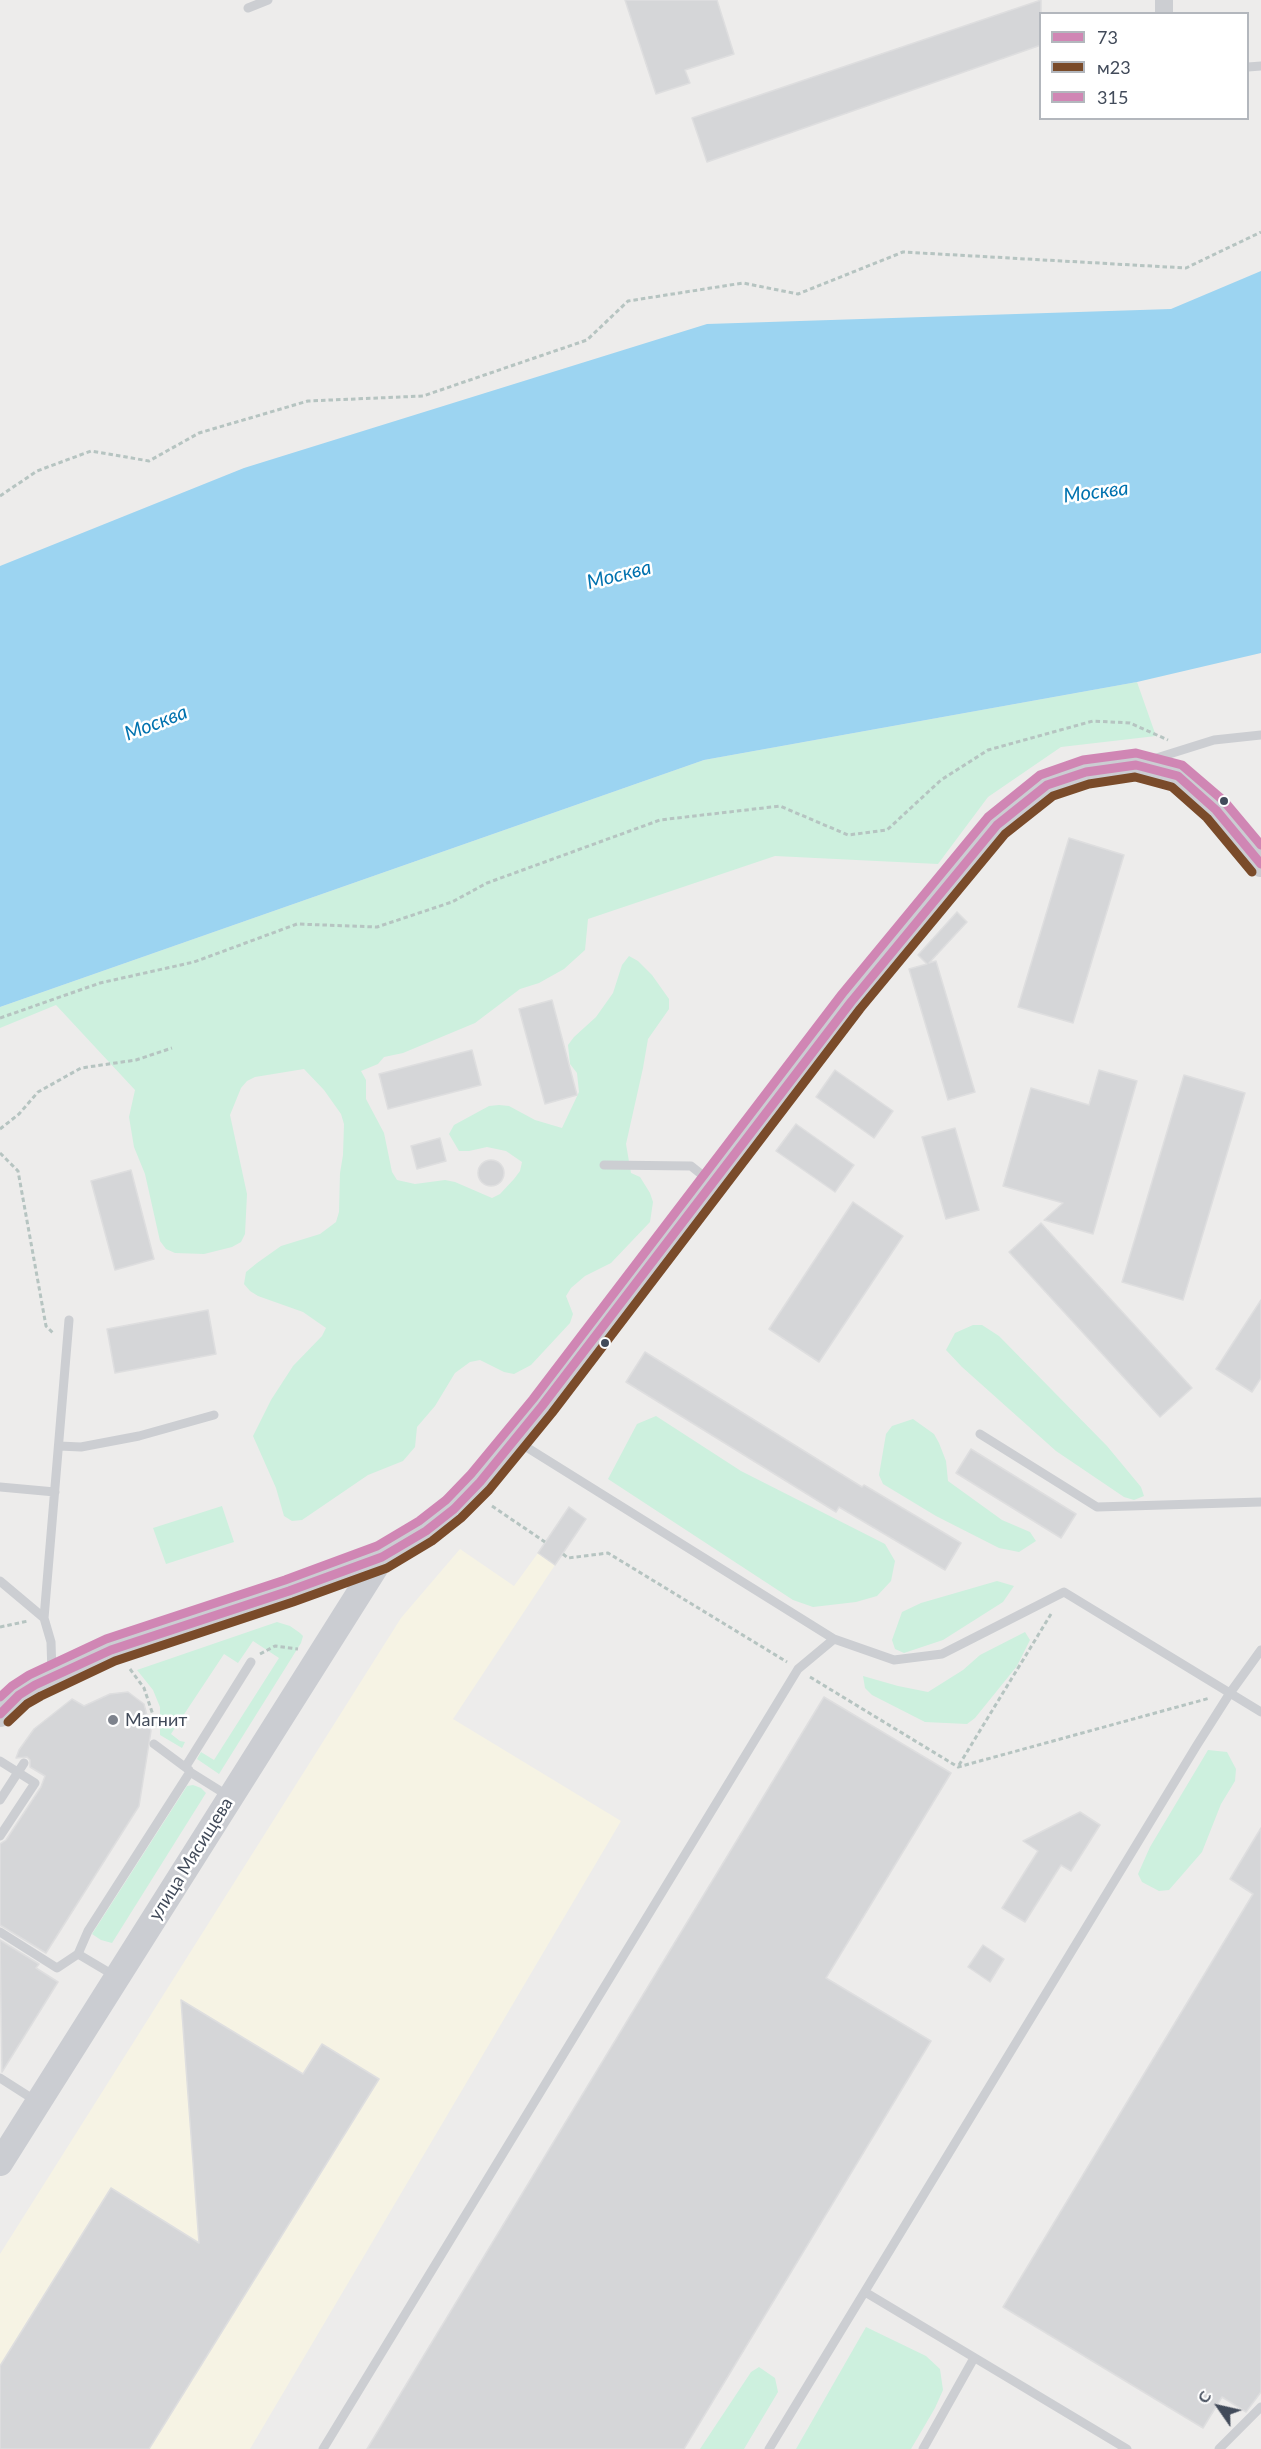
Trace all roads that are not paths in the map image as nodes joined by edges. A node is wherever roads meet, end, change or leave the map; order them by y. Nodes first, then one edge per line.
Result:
1 (268, 0) edge
2 (248, 8) dead end
3 (1261, 735) edge
4 (1136, 765) junction
5 (1261, 864) edge
6 (604, 1165) dead end
7 (714, 1184) junction
8 (69, 1320) dead end
9 (214, 1415) dead end
10 (980, 1434) dead end
11 (514, 1440) junction
12 (59, 1446) junction
13 (0, 1487) edge
14 (55, 1492) junction
15 (1261, 1502) edge
16 (382, 1557) junction
17 (0, 1581) edge
18 (44, 1618) junction
19 (834, 1639) junction
20 (1261, 1650) edge
21 (251, 1662) road end
22 (52, 1676) junction
23 (1230, 1693) junction
24 (1261, 1712) edge
25 (0, 1714) edge
26 (154, 1744) road end
27 (0, 1761) edge
28 (24, 1763) dead end
29 (188, 1768) junction
30 (230, 1797) junction
31 (0, 1800) edge
32 (0, 1836) edge
33 (0, 1932) edge
34 (78, 1954) junction
35 (117, 1977) junction
36 (0, 2078) edge
37 (38, 2103) junction
38 (0, 2163) edge
39 (865, 2292) junction
40 (974, 2358) junction
41 (1261, 2407) edge
42 (323, 2449) edge
43 (769, 2449) edge
44 (923, 2449) edge
45 (1127, 2449) edge
46 (1219, 2449) edge

1 - 2 lane
3 - 4 lane
4 - 5 street
4 - 7 street
6 - 7 lane
7 - 11 street
8 - 12 lane
9 - 12 lane
10 - 15 lane
11 - 16 street
11 - 19 lane
12 - 14 lane
13 - 14 lane
14 - 18 lane
16 - 22 street
16 - 30 street, улица Мясищева
17 - 18 lane
18 - 22 lane
19 - 23 lane
19 - 42 lane
20 - 23 lane
21 - 29 lane
22 - 25 street
23 - 24 lane
23 - 39 lane
26 - 29 lane
27 - 32 lane
28 - 31 lane, bridge
29 - 30 lane
29 - 34 lane
30 - 35 street, улица Мясищева
33 - 34 lane
34 - 35 lane
35 - 37 street, улица Мясищева
36 - 37 lane
37 - 38 street, улица Мясищева
39 - 40 lane
39 - 43 lane
40 - 44 lane
40 - 45 lane
41 - 46 lane

